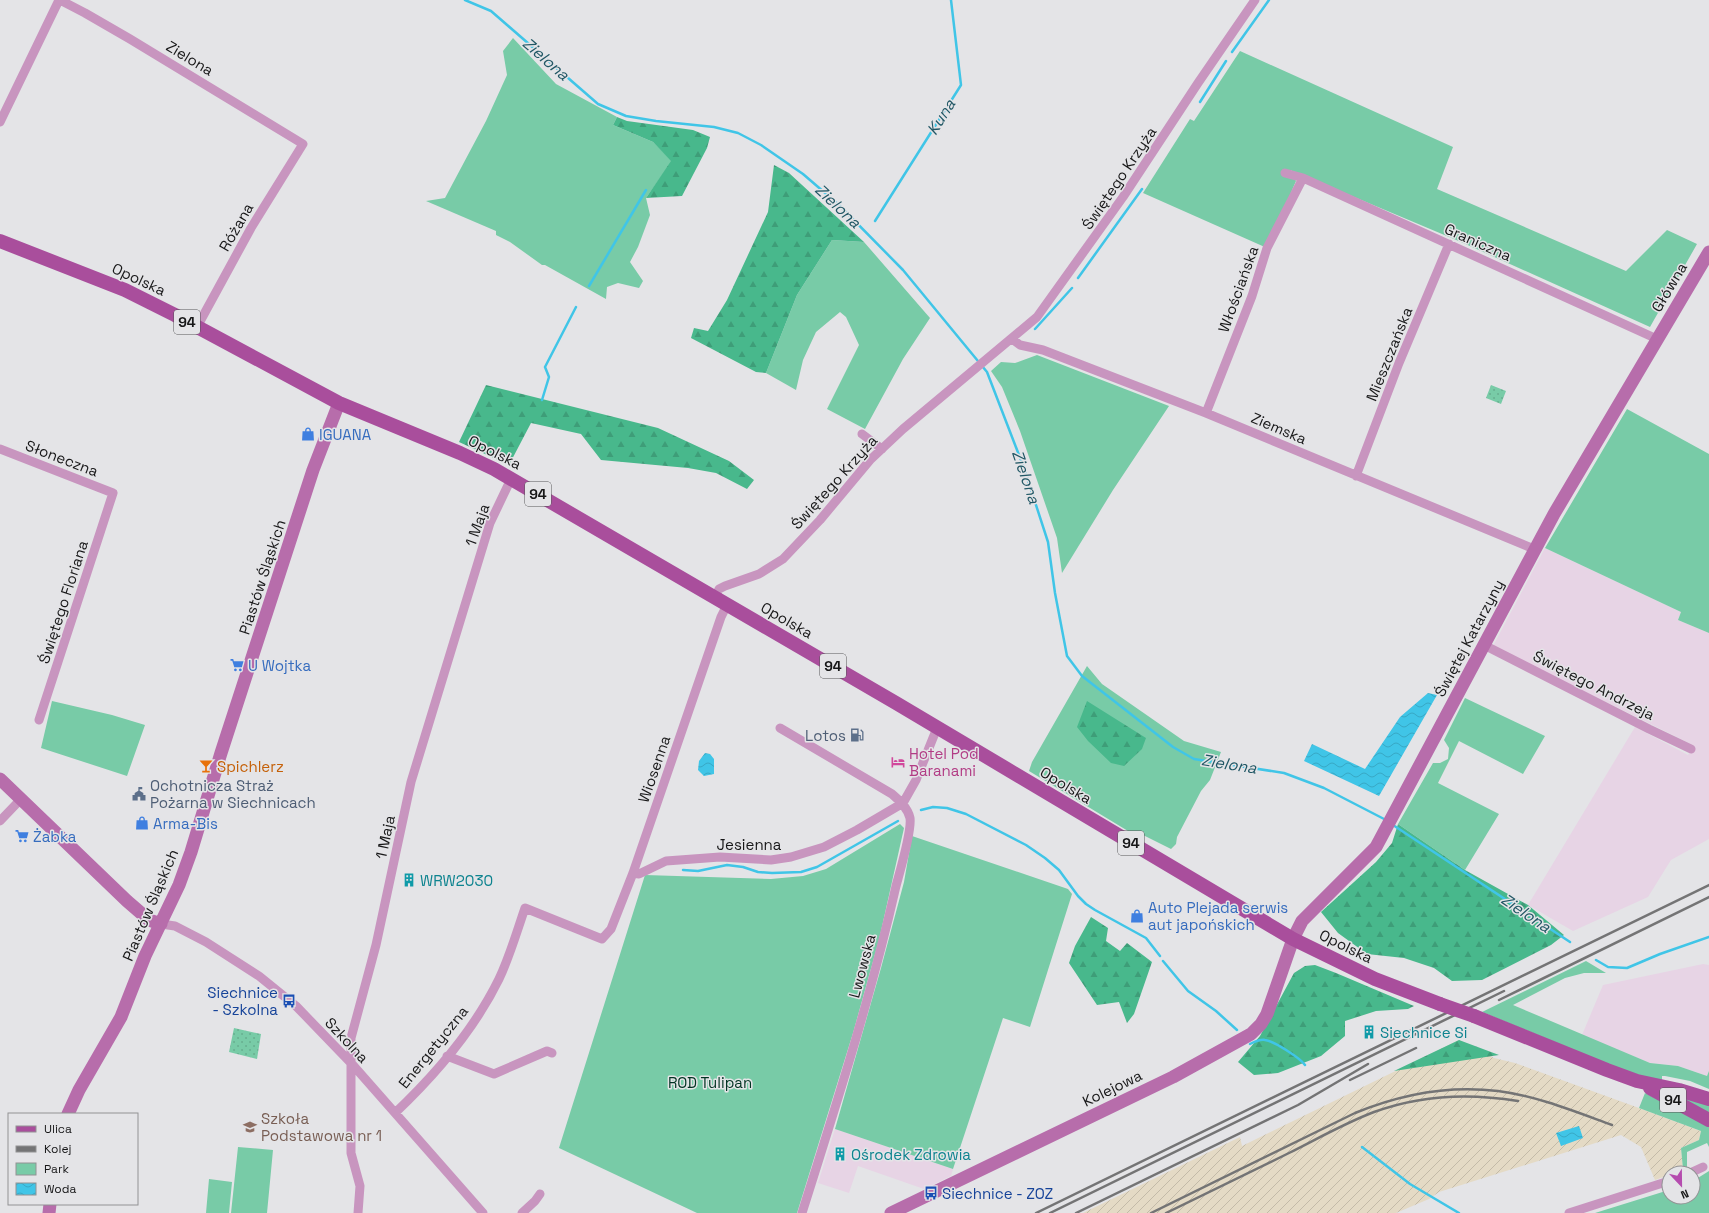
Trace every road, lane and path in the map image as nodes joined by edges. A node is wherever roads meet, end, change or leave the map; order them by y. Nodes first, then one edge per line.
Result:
1 (60, 0) edge
2 (1255, 0) edge
3 (0, 122) edge
4 (304, 144) joint
5 (1285, 173) dead end
6 (1303, 178) junction
7 (0, 241) edge
8 (1449, 244) junction
9 (1709, 252) edge
10 (197, 327) junction
11 (1012, 339) junction
12 (1657, 339) junction
13 (339, 403) junction
14 (1206, 413) junction
15 (862, 434) dead end
16 (0, 449) edge
17 (882, 449) junction
18 (1356, 476) junction
19 (511, 479) junction
20 (113, 493) joint
21 (1534, 549) junction
22 (715, 598) junction
23 (728, 605) junction
24 (1484, 644) junction
25 (39, 720) dead end
26 (780, 728) dead end
27 (937, 728) junction
28 (1691, 749) dead end
29 (0, 779) edge
30 (22, 800) junction
31 (903, 803) junction
32 (0, 821) edge
33 (633, 873) junction
34 (525, 908) joint
35 (161, 924) junction
36 (1294, 939) junction
37 (552, 1053) dead end
38 (447, 1056) junction
39 (352, 1064) junction
40 (1637, 1081) junction
41 (1709, 1099) edge
42 (68, 1113) edge
43 (395, 1113) junction
44 (1709, 1120) edge
45 (1704, 1167) dead end
46 (1701, 1168) edge
47 (1661, 1184) edge
48 (540, 1194) dead end
49 (358, 1213) edge
50 (483, 1213) edge
51 (522, 1213) edge
52 (802, 1213) edge
53 (891, 1213) edge
54 (1569, 1213) edge

1 - 3 street
1 - 4 street, Zielona
2 - 11 street, Świętego Krzyża
4 - 10 street, Różana
5 - 6 street, Graniczna
6 - 8 street, Graniczna
6 - 14 street, Włościańska
7 - 10 main road, Opolska / 94
8 - 12 street, Graniczna
8 - 18 street, Mieszczańska
9 - 12 street, Główna
10 - 13 main road, Opolska / 94
11 - 14 street, Ziemska
11 - 17 street, Świętego Krzyża
12 - 21 street, Świętej Katarzyny
13 - 19 main road, Opolska / 94
13 - 35 street, Piastów Śląskich
14 - 18 street, Ziemska
15 - 17 street
16 - 20 street, Słoneczna
17 - 22 street, Świętego Krzyża
18 - 21 street, Ziemska
19 - 22 main road, Opolska / 94
19 - 39 street, 1 Maja
20 - 25 street, Świętego Floriana
21 - 24 street, Świętej Katarzyny
22 - 23 main road, Opolska / 94
23 - 27 main road, Opolska / 94
23 - 33 street, Wiosenna
24 - 28 street, Świętego Andrzeja
24 - 36 street, Świętej Katarzyny
26 - 31 street
27 - 31 street
27 - 36 main road, Opolska / 94
29 - 30 street
30 - 32 street
30 - 35 street
31 - 33 street, Jesienna
31 - 52 street, Lwowska
33 - 34 street, Wiosenna
34 - 38 street, Energetyczna
35 - 39 street, Szkolna
35 - 42 street, Piastów Śląskich
36 - 40 main road, Opolska / 94, bridge
36 - 53 street, Kolejowa
37 - 38 street
38 - 43 street, Energetyczna
39 - 43 street, Szkolna
39 - 49 street, 1 Maja
40 - 41 main road, Opolska / 94
40 - 44 main road, Opolska / 94
43 - 50 street, Szkolna
45 - 46 street
47 - 54 street
48 - 51 street

